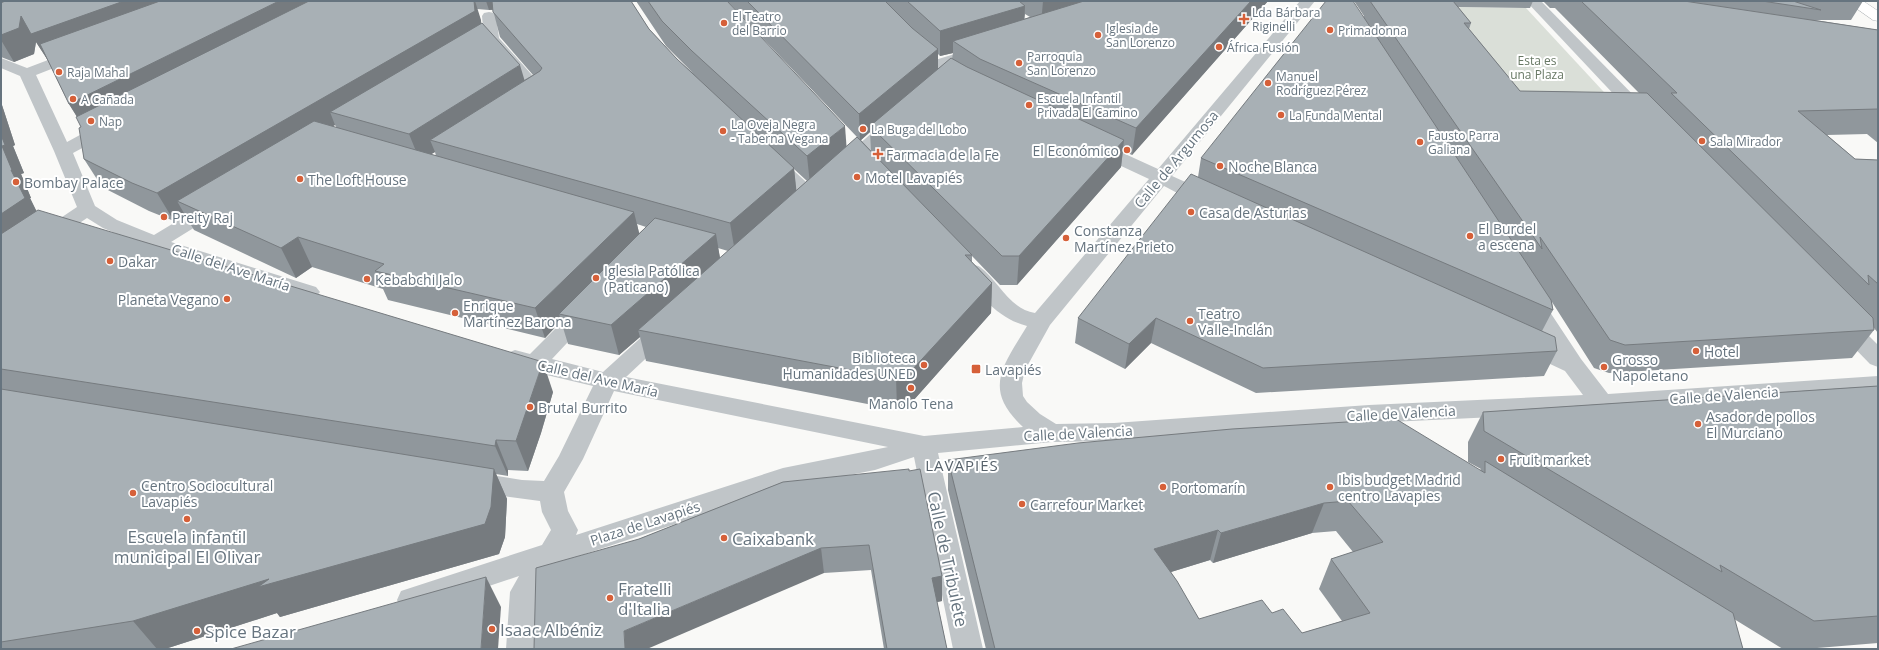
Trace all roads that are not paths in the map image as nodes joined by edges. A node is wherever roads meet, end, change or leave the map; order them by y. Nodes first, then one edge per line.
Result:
1 (1308, 1) edge
2 (1533, 1) edge
3 (1852, 1) edge
4 (489, 15) dead end
5 (1878, 17) edge
6 (988, 48) edge
7 (92, 49) edge
8 (1, 63) edge
9 (940, 68) edge
10 (27, 73) junction
11 (514, 110) edge
12 (907, 112) edge
13 (124, 119) edge
14 (1654, 126) edge
15 (1083, 141) edge
16 (63, 151) junction
17 (764, 152) edge
18 (1161, 178) junction
19 (821, 186) junction
20 (229, 198) edge
21 (1223, 206) edge
22 (87, 209) junction
23 (793, 211) edge
24 (155, 243) junction
25 (961, 259) edge
26 (1, 267) edge
27 (1522, 285) edge
28 (329, 298) edge
29 (599, 298) edge
30 (1829, 308) edge
31 (680, 315) edge
32 (1041, 321) junction
33 (1507, 335) edge
34 (496, 352) edge
35 (1878, 359) edge
36 (534, 364) junction
37 (1573, 365) junction
38 (607, 381) junction
39 (1878, 384) edge
40 (1602, 403) junction
41 (1369, 414) junction
42 (1052, 433) junction
43 (1407, 438) edge
44 (924, 445) junction
45 (452, 479) edge
46 (551, 492) junction
47 (552, 553) junction
48 (387, 607) edge
49 (521, 649) edge
50 (968, 649) edge

1 - 18 street, Calle de Argumosa
2 - 14 street
3 - 5 main road
4 - 11 street
6 - 9 street
7 - 10 street
8 - 10 street
10 - 16 street
12 - 19 street
13 - 16 street
15 - 18 street
16 - 22 street
17 - 19 street
18 - 21 street
18 - 32 street, Calle de Argumosa
19 - 23 street
20 - 24 street
22 - 24 street, Calle del Ave María
22 - 26 street
24 - 28 street, Calle del Ave María
25 - 32 street
27 - 37 street
29 - 36 street
30 - 35 street
31 - 38 street
32 - 42 street, Calle de Argumosa
33 - 37 street
34 - 36 street, Calle del Ave María
36 - 38 street, Calle del Ave María
37 - 40 street
38 - 44 street, Calle del Ave María
38 - 46 street
39 - 40 street, Calle de Valencia
40 - 41 street, Calle de Valencia
41 - 42 street, Calle de Valencia
41 - 43 street
42 - 44 street, Calle de Valencia
44 - 47 street, Plaza de Lavapiés
44 - 50 street, Calle de Tribulete
45 - 46 street
46 - 47 street
47 - 48 street, Plaza de Lavapiés
47 - 49 street

